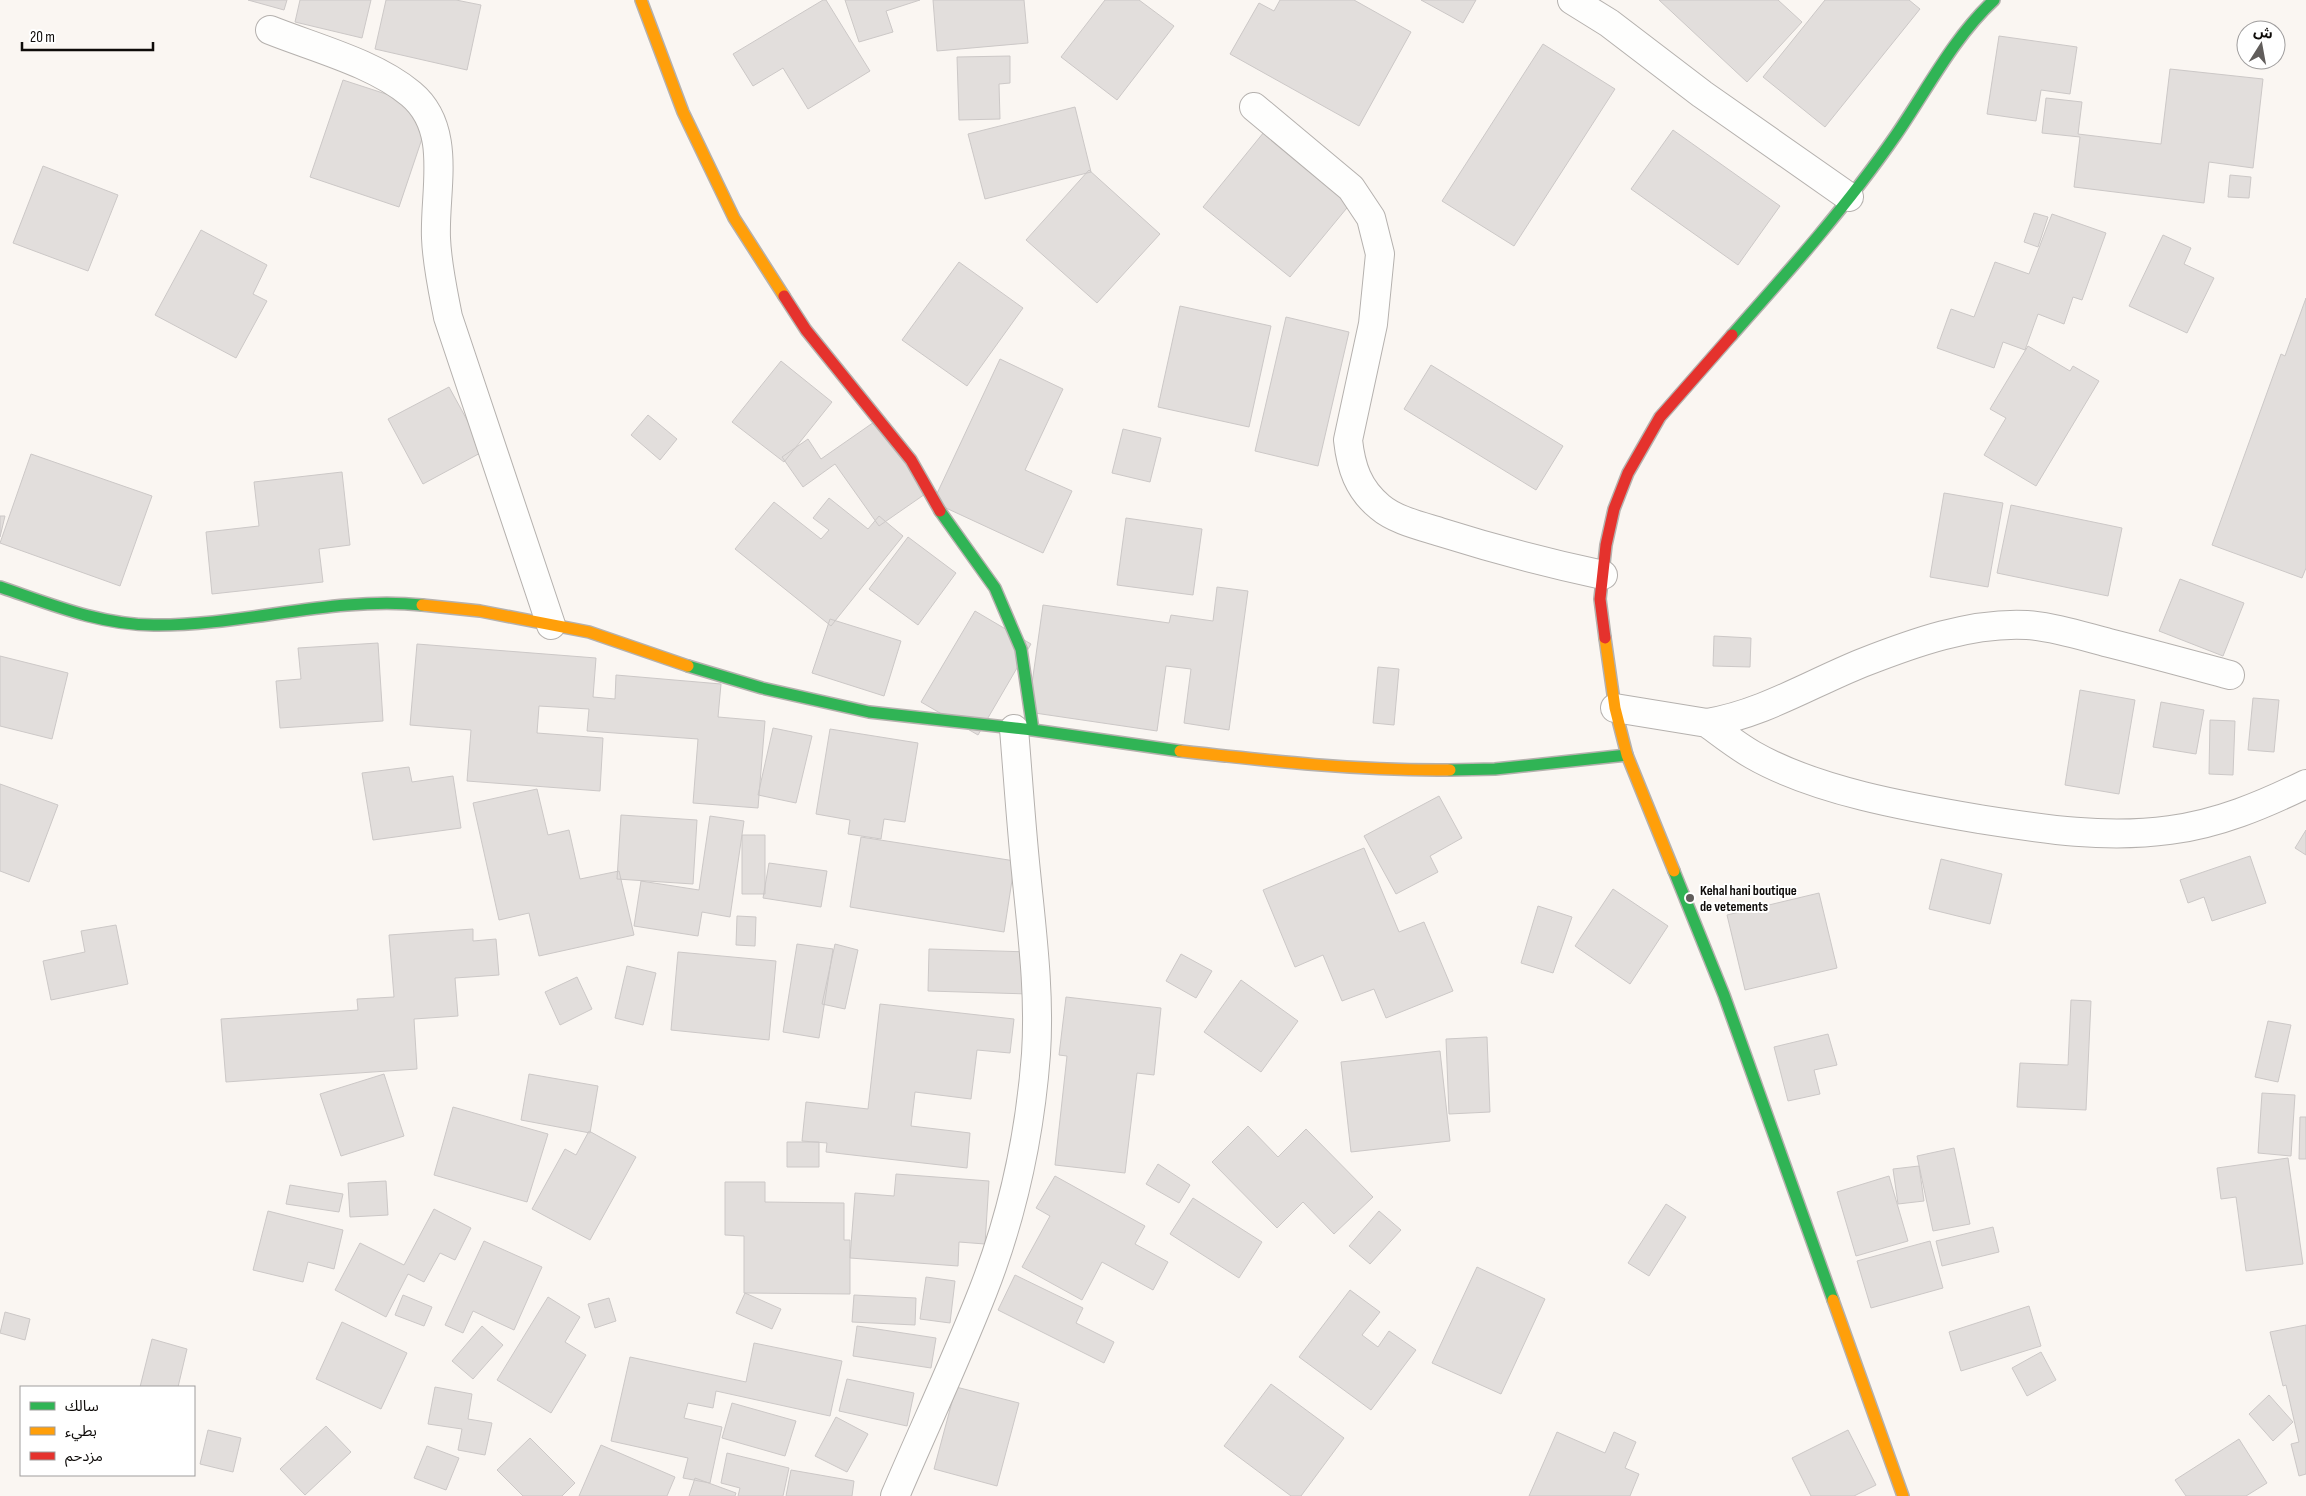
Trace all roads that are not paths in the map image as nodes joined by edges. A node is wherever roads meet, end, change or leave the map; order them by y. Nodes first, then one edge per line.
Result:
1 (640, 0) edge
2 (1572, 0) edge
3 (1994, 0) edge
4 (270, 30) dead end
5 (1254, 107) dead end
6 (1849, 197) junction
7 (1603, 575) junction
8 (0, 587) edge
9 (551, 625) junction
10 (2230, 675) dead end
11 (1615, 708) junction
12 (1706, 723) junction
13 (1023, 730) junction
14 (1627, 755) junction
15 (2306, 784) edge
16 (894, 1496) edge
17 (1903, 1496) edge

1 - 13 street
2 - 6 street
3 - 6 street
4 - 9 street
5 - 7 street
6 - 7 street
7 - 11 street
8 - 9 street
9 - 13 street
10 - 12 street
11 - 12 street
11 - 14 street
12 - 15 street
13 - 14 street
13 - 16 street
14 - 17 street

